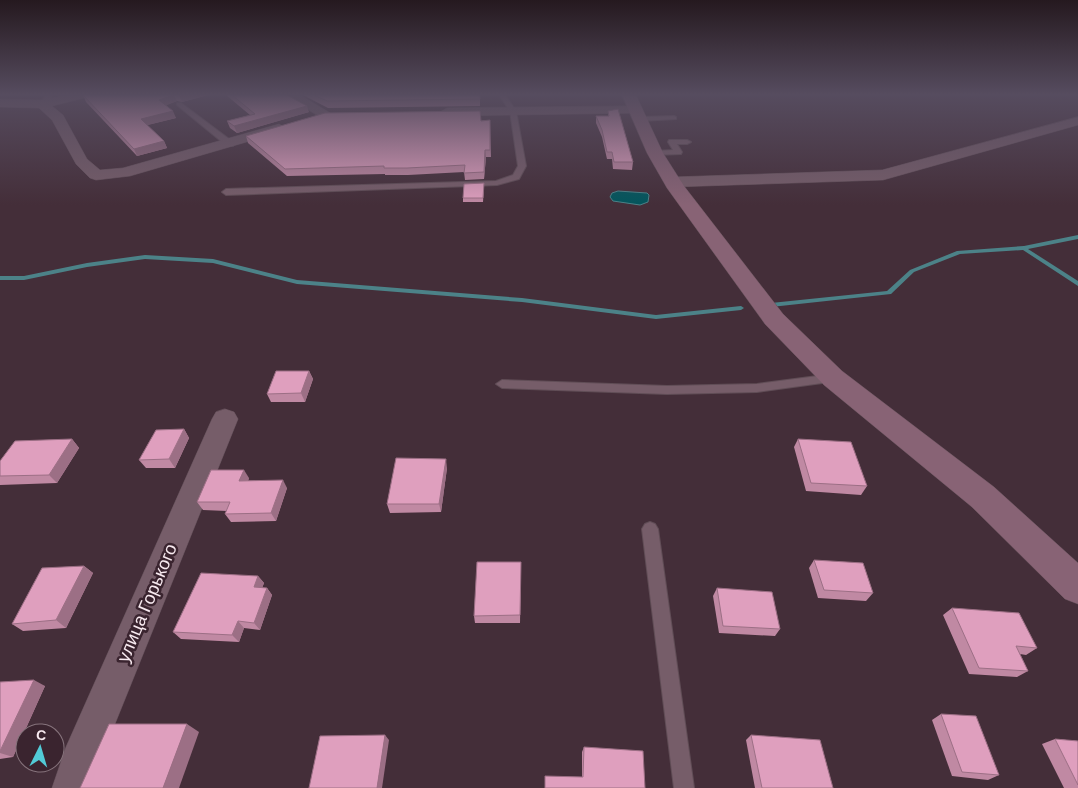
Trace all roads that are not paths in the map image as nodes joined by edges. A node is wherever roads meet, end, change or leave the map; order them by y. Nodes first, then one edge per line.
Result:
1 (65, 132) edge
2 (215, 132) edge
3 (268, 132) edge
4 (516, 132) edge
5 (645, 132) edge
6 (1039, 132) edge
7 (687, 142) dead end
8 (230, 144) junction
9 (651, 146) junction
10 (673, 182) junction
11 (226, 192) dead end
12 (832, 378) junction
13 (502, 384) dead end
14 (225, 419) dead end
15 (650, 529) dead end
16 (1078, 588) edge
17 (73, 788) edge
18 (684, 788) edge

1 - 8 street
2 - 8 lane
3 - 8 street
4 - 11 lane
5 - 9 street
6 - 10 street
7 - 9 lane
9 - 10 street
10 - 12 street
12 - 13 lane
12 - 16 street
14 - 17 street, улица Горького
15 - 18 lane

